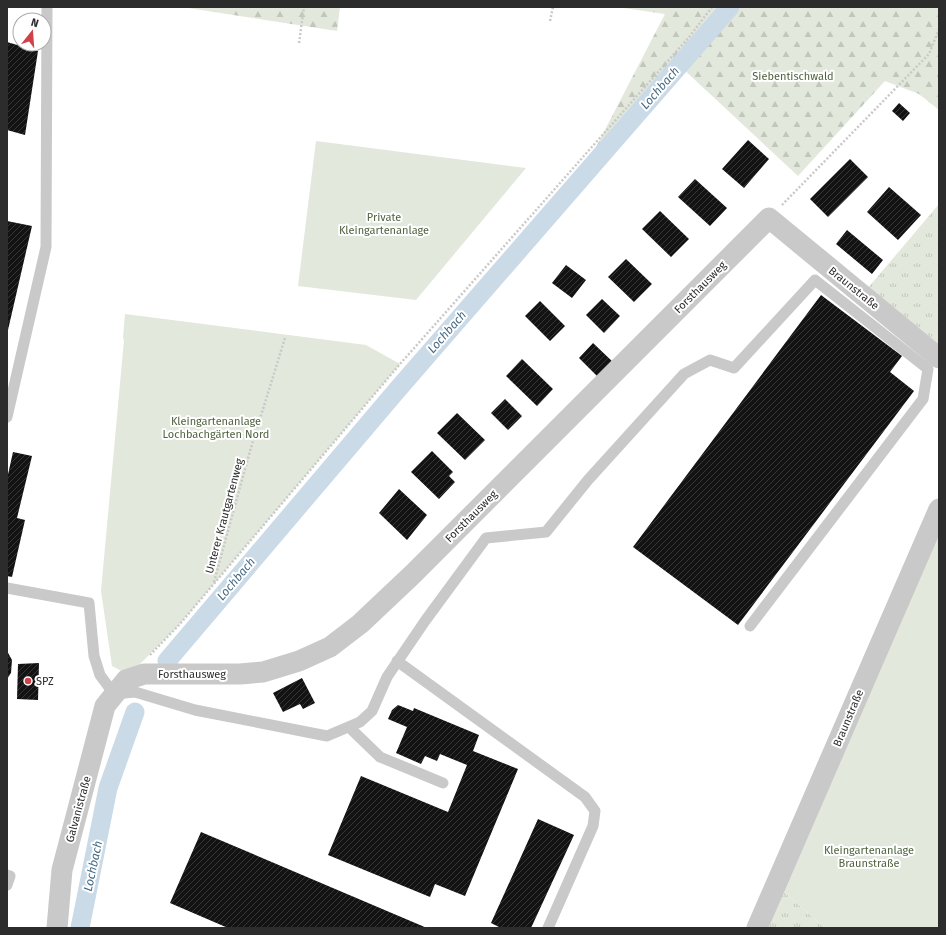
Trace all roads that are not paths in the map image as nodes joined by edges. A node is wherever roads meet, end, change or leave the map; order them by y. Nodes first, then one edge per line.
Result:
1 (48, 7) edge
2 (769, 218) joint
3 (939, 358) edge
4 (7, 417) edge
5 (939, 509) edge
6 (7, 588) edge
7 (750, 626) dead end
8 (397, 661) junction
9 (114, 694) junction
10 (349, 727) junction
11 (443, 783) dead end
12 (7, 875) edge
13 (7, 885) edge
14 (57, 928) edge
15 (548, 928) edge
16 (757, 928) edge

1 - 4 lane
2 - 3 street, Braunstraße
2 - 9 street, Forsthausweg
5 - 16 street, Braunstraße
6 - 9 lane
7 - 8 lane
8 - 10 lane
8 - 15 lane
9 - 10 lane
9 - 14 street, Galvanistraße
10 - 11 lane
12 - 13 lane

